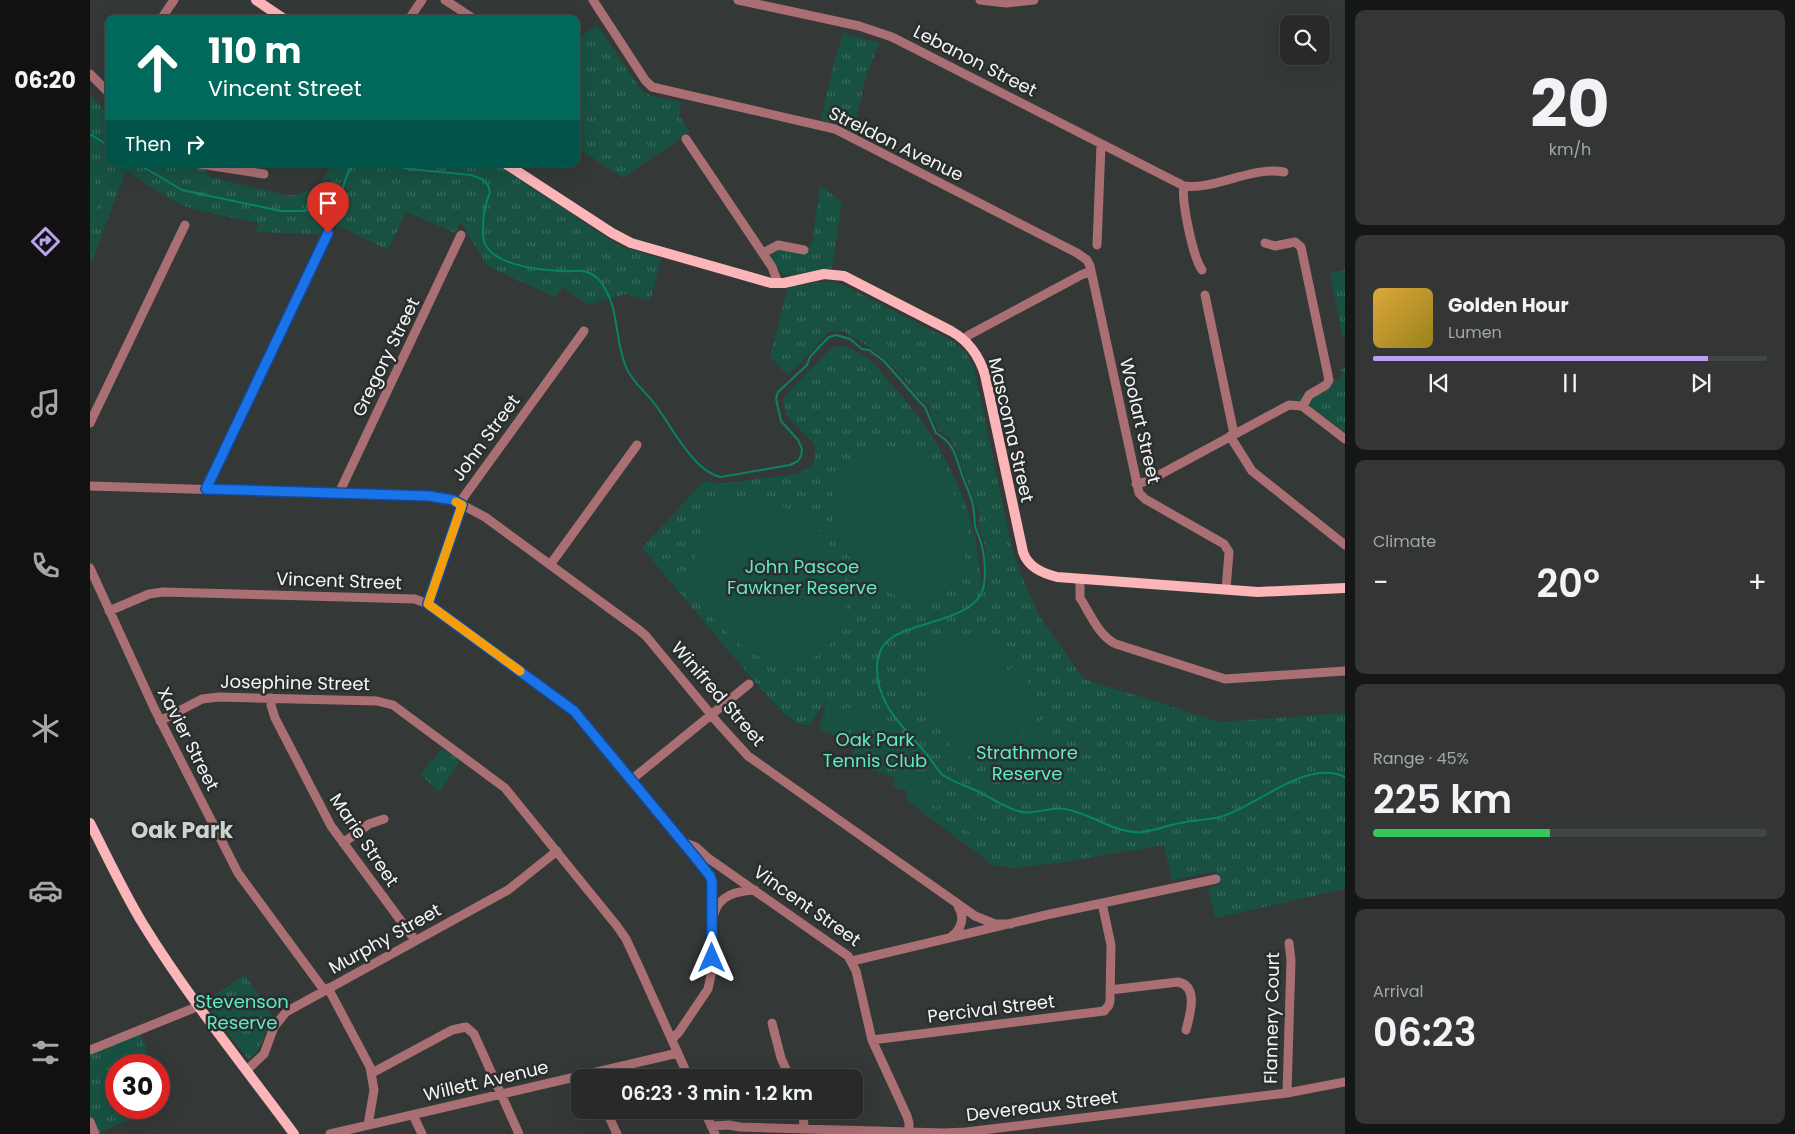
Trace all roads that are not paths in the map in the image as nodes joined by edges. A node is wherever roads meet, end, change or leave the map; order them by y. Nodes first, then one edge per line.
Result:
1 (174, 0) edge
2 (256, 0) edge
3 (422, 0) edge
4 (445, 0) edge
5 (593, 0) edge
6 (738, 0) edge
7 (980, 0) edge
8 (1034, 0) edge
9 (164, 15) edge
10 (278, 15) edge
11 (412, 15) edge
12 (468, 15) edge
13 (90, 74) edge
14 (105, 89) edge
15 (686, 139) dead end
16 (1101, 145) junction
17 (219, 167) edge
18 (511, 167) edge
19 (1284, 172) dead end
20 (264, 174) dead end
21 (1184, 186) junction
22 (185, 225) dead end
23 (328, 233) dead end
24 (461, 235) dead end
25 (1265, 243) dead end
26 (1097, 244) dead end
27 (804, 250) dead end
28 (763, 253) junction
29 (1202, 270) dead end
30 (1091, 271) junction
31 (778, 283) junction
32 (1205, 295) dead end
33 (584, 331) dead end
34 (964, 339) junction
35 (1303, 406) junction
36 (90, 423) edge
37 (1232, 435) junction
38 (1345, 439) edge
39 (637, 445) dead end
40 (1136, 484) junction
41 (90, 486) edge
42 (206, 489) junction
43 (339, 493) junction
44 (462, 502) junction
45 (1345, 545) edge
46 (550, 564) junction
47 (90, 568) edge
48 (1080, 579) junction
49 (1345, 588) edge
50 (1226, 590) junction
51 (428, 604) junction
52 (109, 611) junction
53 (1345, 671) edge
54 (749, 684) dead end
55 (271, 698) junction
56 (711, 715) junction
57 (160, 721) junction
58 (633, 781) junction
59 (384, 819) dead end
60 (90, 822) edge
61 (94, 842) edge
62 (683, 842) junction
63 (343, 843) junction
64 (557, 851) junction
65 (695, 857) junction
66 (708, 858) junction
67 (1216, 879) dead end
68 (755, 890) junction
69 (956, 903) junction
70 (1102, 903) junction
71 (712, 919) junction
72 (1011, 924) junction
73 (951, 938) junction
74 (415, 940) junction
75 (1290, 943) dead end
76 (852, 961) junction
77 (326, 989) junction
78 (1110, 990) junction
79 (199, 1006) junction
80 (772, 1023) dead end
81 (1186, 1030) dead end
82 (672, 1039) junction
83 (872, 1040) junction
84 (90, 1050) edge
85 (678, 1052) junction
86 (613, 1069) edge
87 (685, 1069) edge
88 (786, 1069) edge
89 (247, 1070) junction
90 (372, 1073) junction
91 (571, 1079) edge
92 (1345, 1082) edge
93 (1287, 1093) junction
94 (501, 1094) junction
95 (414, 1115) junction
96 (610, 1119) edge
97 (709, 1119) edge
98 (804, 1119) edge
99 (90, 1122) edge
100 (368, 1125) junction
101 (804, 1128) junction
102 (715, 1131) edge
103 (909, 1132) junction
104 (95, 1134) edge
105 (294, 1134) edge
106 (330, 1134) edge
107 (422, 1134) edge
108 (519, 1134) edge
109 (617, 1134) edge

1 - 9 street
2 - 10 main road
3 - 11 street
4 - 12 street
5 - 30 street, Streldon Avenue
6 - 16 street, Lebanon Street
7 - 8 street
13 - 14 street
15 - 28 street
16 - 21 street, Lebanon Street
16 - 26 street
17 - 20 street
18 - 31 main road, Mascoma Street
19 - 21 street
21 - 29 street
22 - 36 street
23 - 42 street
24 - 43 street, Gregory Street
25 - 35 street
27 - 28 street
28 - 31 street
30 - 34 street
30 - 40 street, Woolart Street
31 - 34 main road, Mascoma Street
32 - 37 street
33 - 44 street, John Street
34 - 48 main road, Mascoma Street
35 - 37 street
35 - 38 street
37 - 40 street
37 - 45 street
39 - 46 street
40 - 50 street, Woolart Street
41 - 42 street
42 - 43 street
43 - 44 street
44 - 46 street, Winifred Street
44 - 51 street, John Street
46 - 56 street, Winifred Street
47 - 52 street, Xavier Street
48 - 50 main road, Mascoma Street
48 - 53 street
49 - 50 main road, Mascoma Street
51 - 52 street, Vincent Street
51 - 58 street, Vincent Street
52 - 57 street, Xavier Street
54 - 56 street
55 - 57 street, Josephine Street
55 - 63 street, Marie Street
55 - 64 street, Josephine Street
56 - 58 street
56 - 69 street, Winifred Street
57 - 77 street, Xavier Street
58 - 62 street, Vincent Street
59 - 63 street
60 - 61 main road
61 - 79 main road
62 - 65 street, Vincent Street
62 - 66 street, Vincent Street
63 - 74 street, Marie Street
64 - 74 street, Murphy Street
64 - 82 street, Josephine Street
65 - 66 street, Vincent Street
65 - 71 street
66 - 68 street, Vincent Street
67 - 70 street, Vincent Street
68 - 71 street
68 - 76 street, Vincent Street
69 - 72 street, Winifred Street
69 - 73 street
70 - 72 street, Vincent Street
70 - 78 street
71 - 82 street
72 - 73 street, Vincent Street
73 - 76 street, Vincent Street
74 - 77 street, Murphy Street
75 - 93 street, Flannery Court
76 - 83 street
77 - 89 street, Murphy Street
77 - 90 street, Xavier Street
78 - 81 street
78 - 83 street, Percival Street
79 - 84 street
79 - 89 main road
80 - 88 street
82 - 85 street, Josephine Street
83 - 103 street
85 - 86 street, Willett Avenue
85 - 87 street, Josephine Street
89 - 105 main road
90 - 94 street
90 - 100 street, Xavier Street
91 - 94 street, Willett Avenue
92 - 93 street, Devereaux Street
93 - 103 street, Devereaux Street
94 - 95 street, Willett Avenue
94 - 108 street
95 - 100 street, Willett Avenue
95 - 107 street
96 - 109 street
97 - 102 street
98 - 101 street
99 - 104 street
100 - 106 street, Willett Avenue
101 - 102 street, Devereaux Street
101 - 103 street, Devereaux Street

